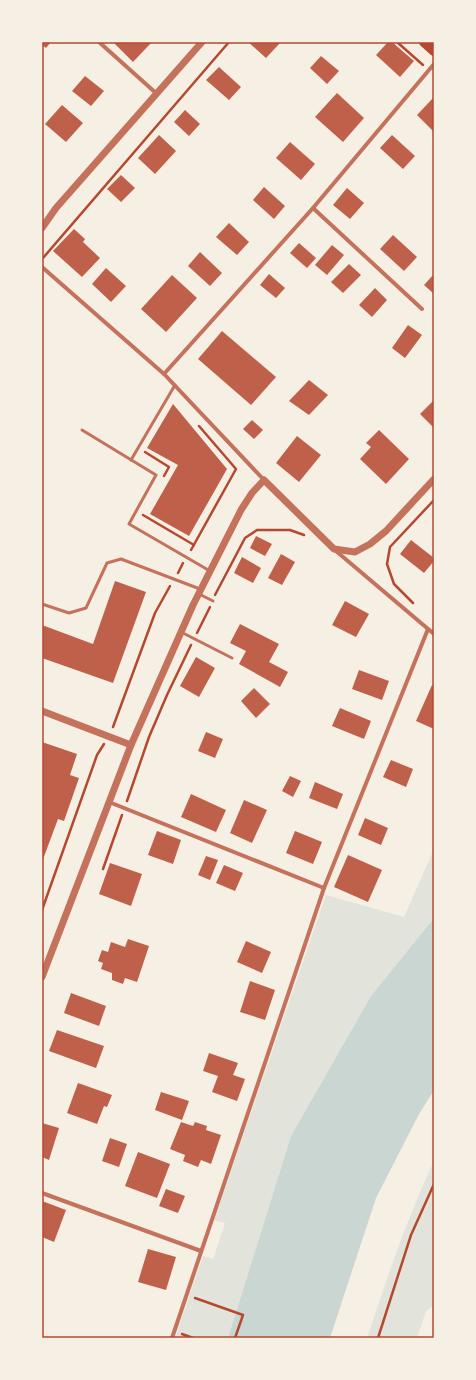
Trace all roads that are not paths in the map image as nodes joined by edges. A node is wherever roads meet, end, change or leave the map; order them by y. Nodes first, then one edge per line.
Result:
1 (100, 42) edge
2 (202, 42) edge
3 (424, 42) edge
4 (434, 51) edge
5 (434, 64) edge
6 (157, 94) junction
7 (313, 208) junction
8 (42, 228) edge
9 (42, 267) edge
10 (422, 309) dead end
11 (164, 374) junction
12 (175, 385) junction
13 (82, 430) dead end
14 (131, 460) junction
15 (434, 479) edge
16 (264, 480) junction
17 (334, 549) junction
18 (210, 571) junction
19 (200, 592) junction
20 (213, 601) road end
21 (42, 604) edge
22 (428, 629) junction
23 (181, 632) junction
24 (434, 634) edge
25 (232, 658) dead end
26 (42, 711) edge
27 (131, 745) junction
28 (109, 802) junction
29 (324, 888) junction
30 (42, 977) edge
31 (42, 1193) edge
32 (201, 1251) junction
33 (172, 1338) edge

1 - 6 street
2 - 6 street
3 - 4 main road
5 - 7 street
6 - 8 street
7 - 10 street
7 - 11 street
9 - 11 street
11 - 12 street
12 - 14 lane
12 - 16 street
13 - 14 lane
14 - 18 lane
15 - 17 street
16 - 17 street
16 - 18 street
17 - 22 street
18 - 19 street
19 - 20 lane
19 - 21 lane
19 - 23 street
22 - 24 street
22 - 29 street
23 - 25 lane
23 - 27 street
26 - 27 street
27 - 28 street
28 - 29 street
28 - 30 street
29 - 32 street
31 - 32 street
32 - 33 street

